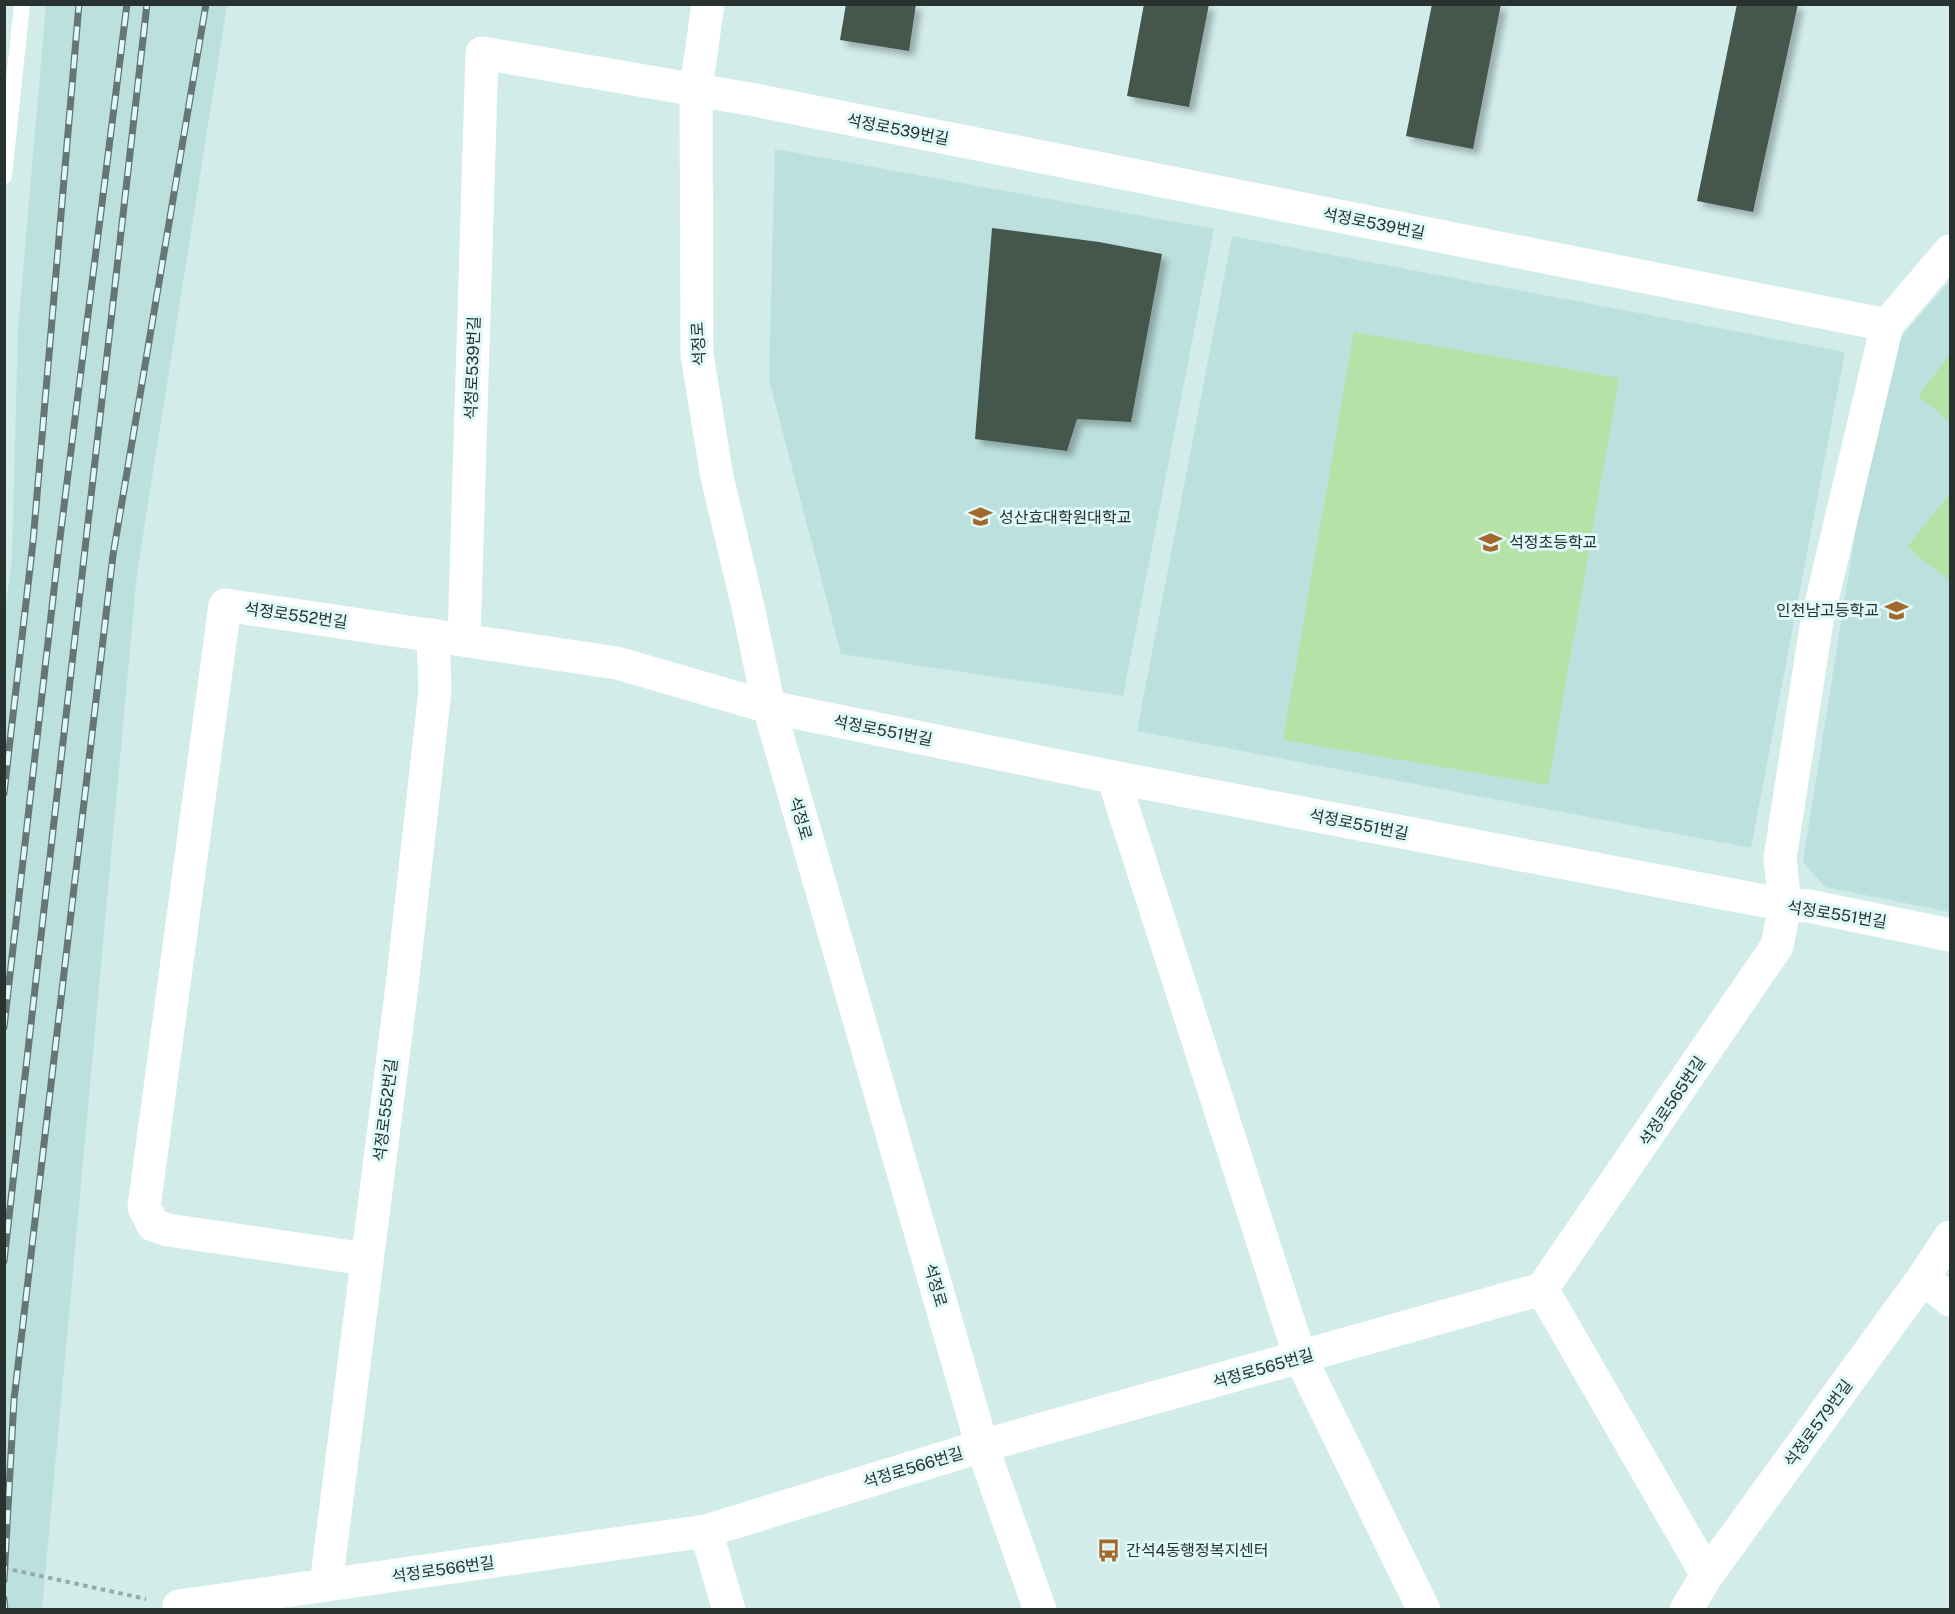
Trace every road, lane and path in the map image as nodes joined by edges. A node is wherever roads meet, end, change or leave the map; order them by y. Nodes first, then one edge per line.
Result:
1 (22, 4) edge
2 (708, 4) edge
3 (696, 89) junction
4 (4, 176) edge
5 (1950, 251) edge
6 (1887, 325) junction
7 (449, 637) junction
8 (769, 707) junction
9 (1113, 777) junction
10 (1785, 905) junction
11 (1950, 935) edge
12 (1950, 1237) edge
13 (366, 1260) junction
14 (1923, 1278) junction
15 (1542, 1289) junction
16 (1950, 1300) edge
17 (1300, 1357) junction
18 (982, 1446) junction
19 (706, 1531) junction
20 (4, 1568) edge
21 (1707, 1575) junction
22 (326, 1585) junction
23 (180, 1608) edge
24 (729, 1610) edge
25 (1040, 1610) edge
26 (1424, 1610) edge
27 (1686, 1610) edge

1 - 4 lane
2 - 3 street, 석정로
3 - 6 street, 석정로539번길
3 - 7 street, 석정로539번길
3 - 8 street, 석정로
5 - 6 street
6 - 10 street, 석정로565번길
7 - 8 street, 석정로552번길
7 - 13 street, 석정로552번길
7 - 13 street, 석정로552번길
8 - 9 street, 석정로551번길
8 - 18 street, 석정로
9 - 10 street, 석정로551번길
9 - 17 street
10 - 11 street, 석정로551번길
10 - 15 street, 석정로565번길
12 - 14 street, 석정로579번길
13 - 22 street, 석정로552번길
14 - 16 street
14 - 21 street, 석정로579번길
15 - 17 street, 석정로565번길
15 - 21 street
17 - 18 street, 석정로565번길
17 - 26 street
18 - 19 street, 석정로566번길
18 - 25 street, 석정로
19 - 22 street, 석정로566번길
19 - 24 street
20 - 23 path
21 - 27 street, 석정로579번길
22 - 23 street, 석정로566번길

